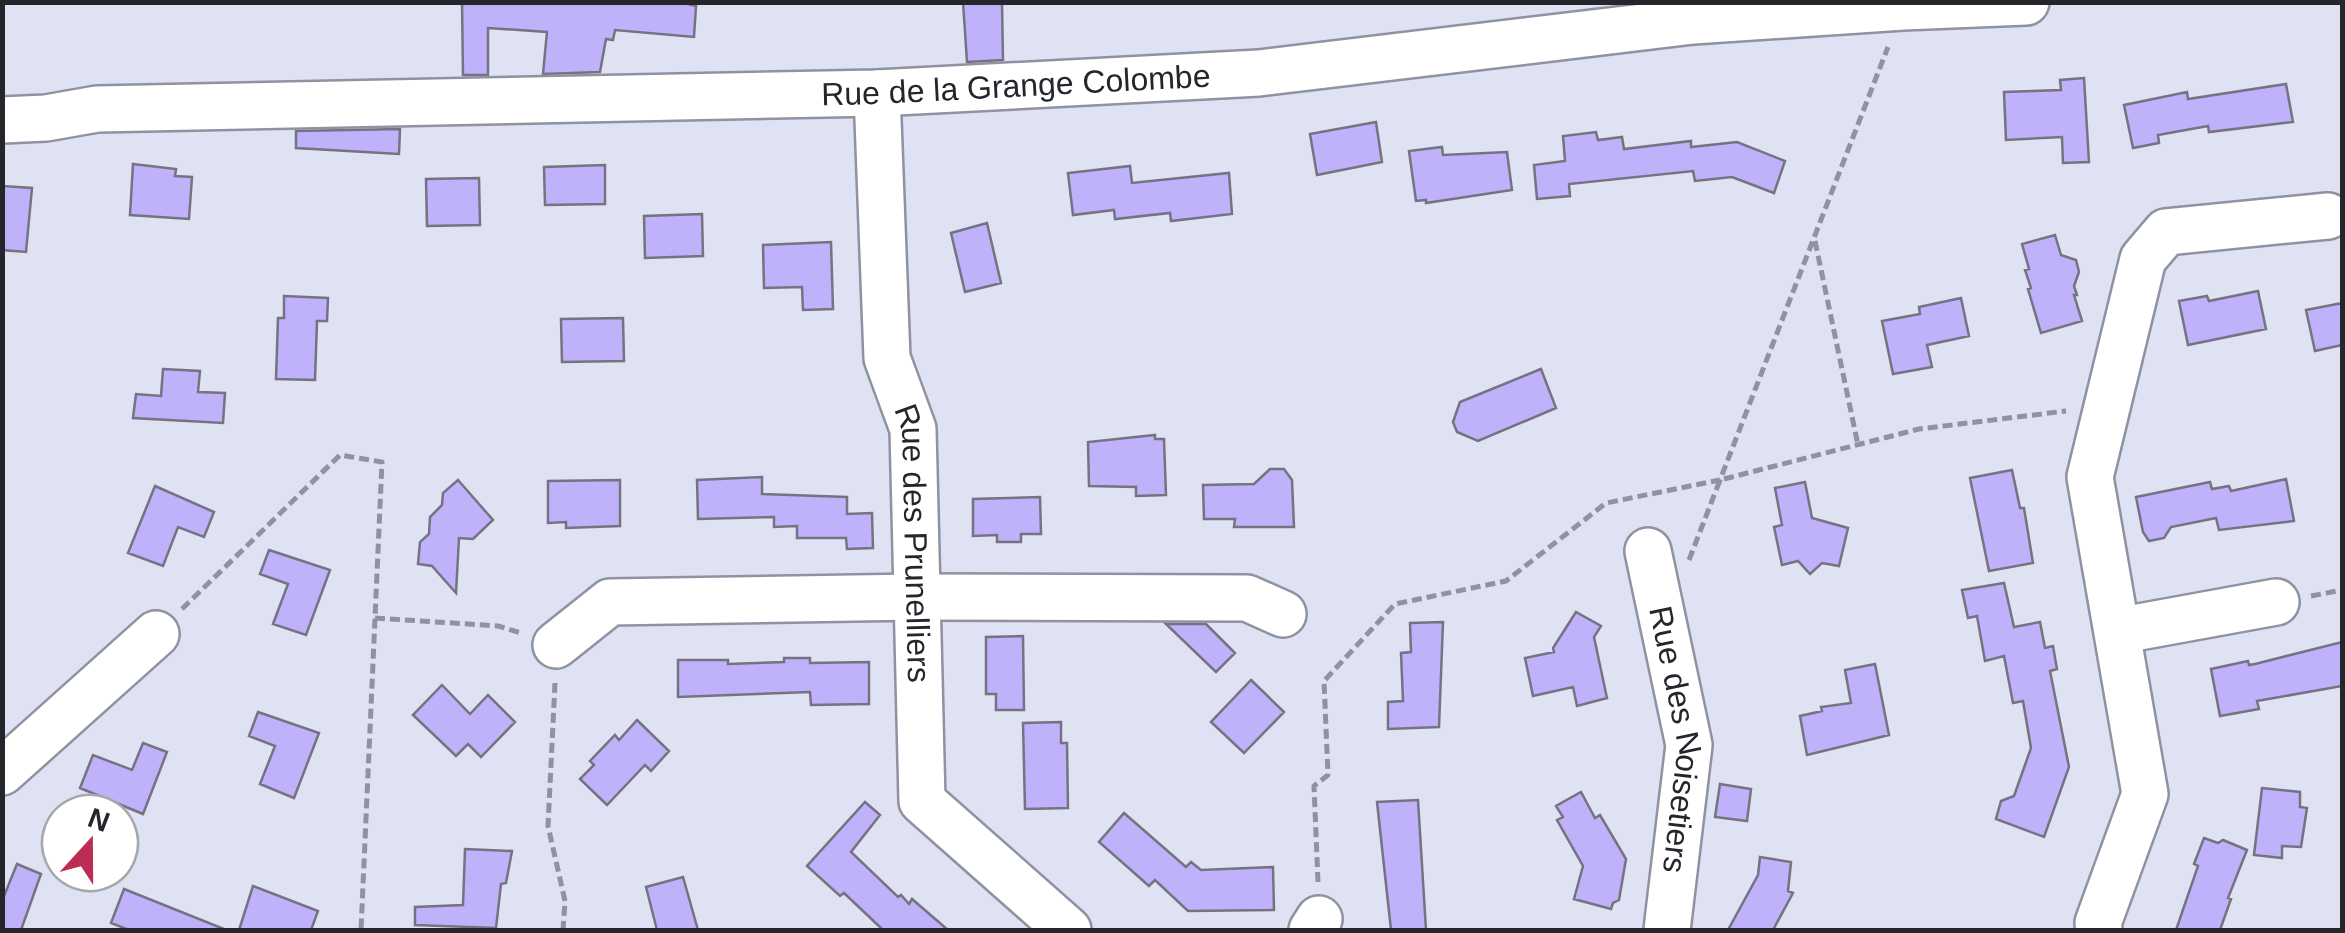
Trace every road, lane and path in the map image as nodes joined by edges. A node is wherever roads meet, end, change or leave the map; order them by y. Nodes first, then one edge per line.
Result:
1 (2026, 2) edge
2 (1903, 6) junction
3 (877, 93) junction
4 (2, 120) edge
5 (2328, 216) dead end
6 (1814, 238) junction
7 (2108, 405) junction
8 (1858, 446) junction
9 (1720, 480) junction
10 (1667, 561) joint
11 (916, 597) junction
12 (2276, 602) dead end
13 (1284, 614) dead end
14 (375, 618) junction
15 (2117, 632) junction
16 (156, 634) joint
17 (556, 644) junction
18 (2, 772) edge
19 (1316, 925) edge
20 (360, 930) edge
21 (564, 930) edge
22 (1068, 930) edge
23 (1667, 930) edge
24 (2098, 930) edge

1 - 2 street, Rue de la Grange Colombe
2 - 3 street, Rue de la Grange Colombe
2 - 6 path
3 - 4 street, Rue de la Grange Colombe
3 - 11 street, Rue des Prunelliers
5 - 7 street
6 - 8 path
6 - 9 path
7 - 8 path
7 - 15 street
8 - 9 path
9 - 10 path
9 - 19 path
10 - 23 street, Rue des Noisetiers
11 - 13 street
11 - 17 street
11 - 22 street, Rue des Prunelliers
12 - 15 street
14 - 16 path
14 - 17 path
14 - 20 path
15 - 24 street
16 - 18 street
17 - 21 path

